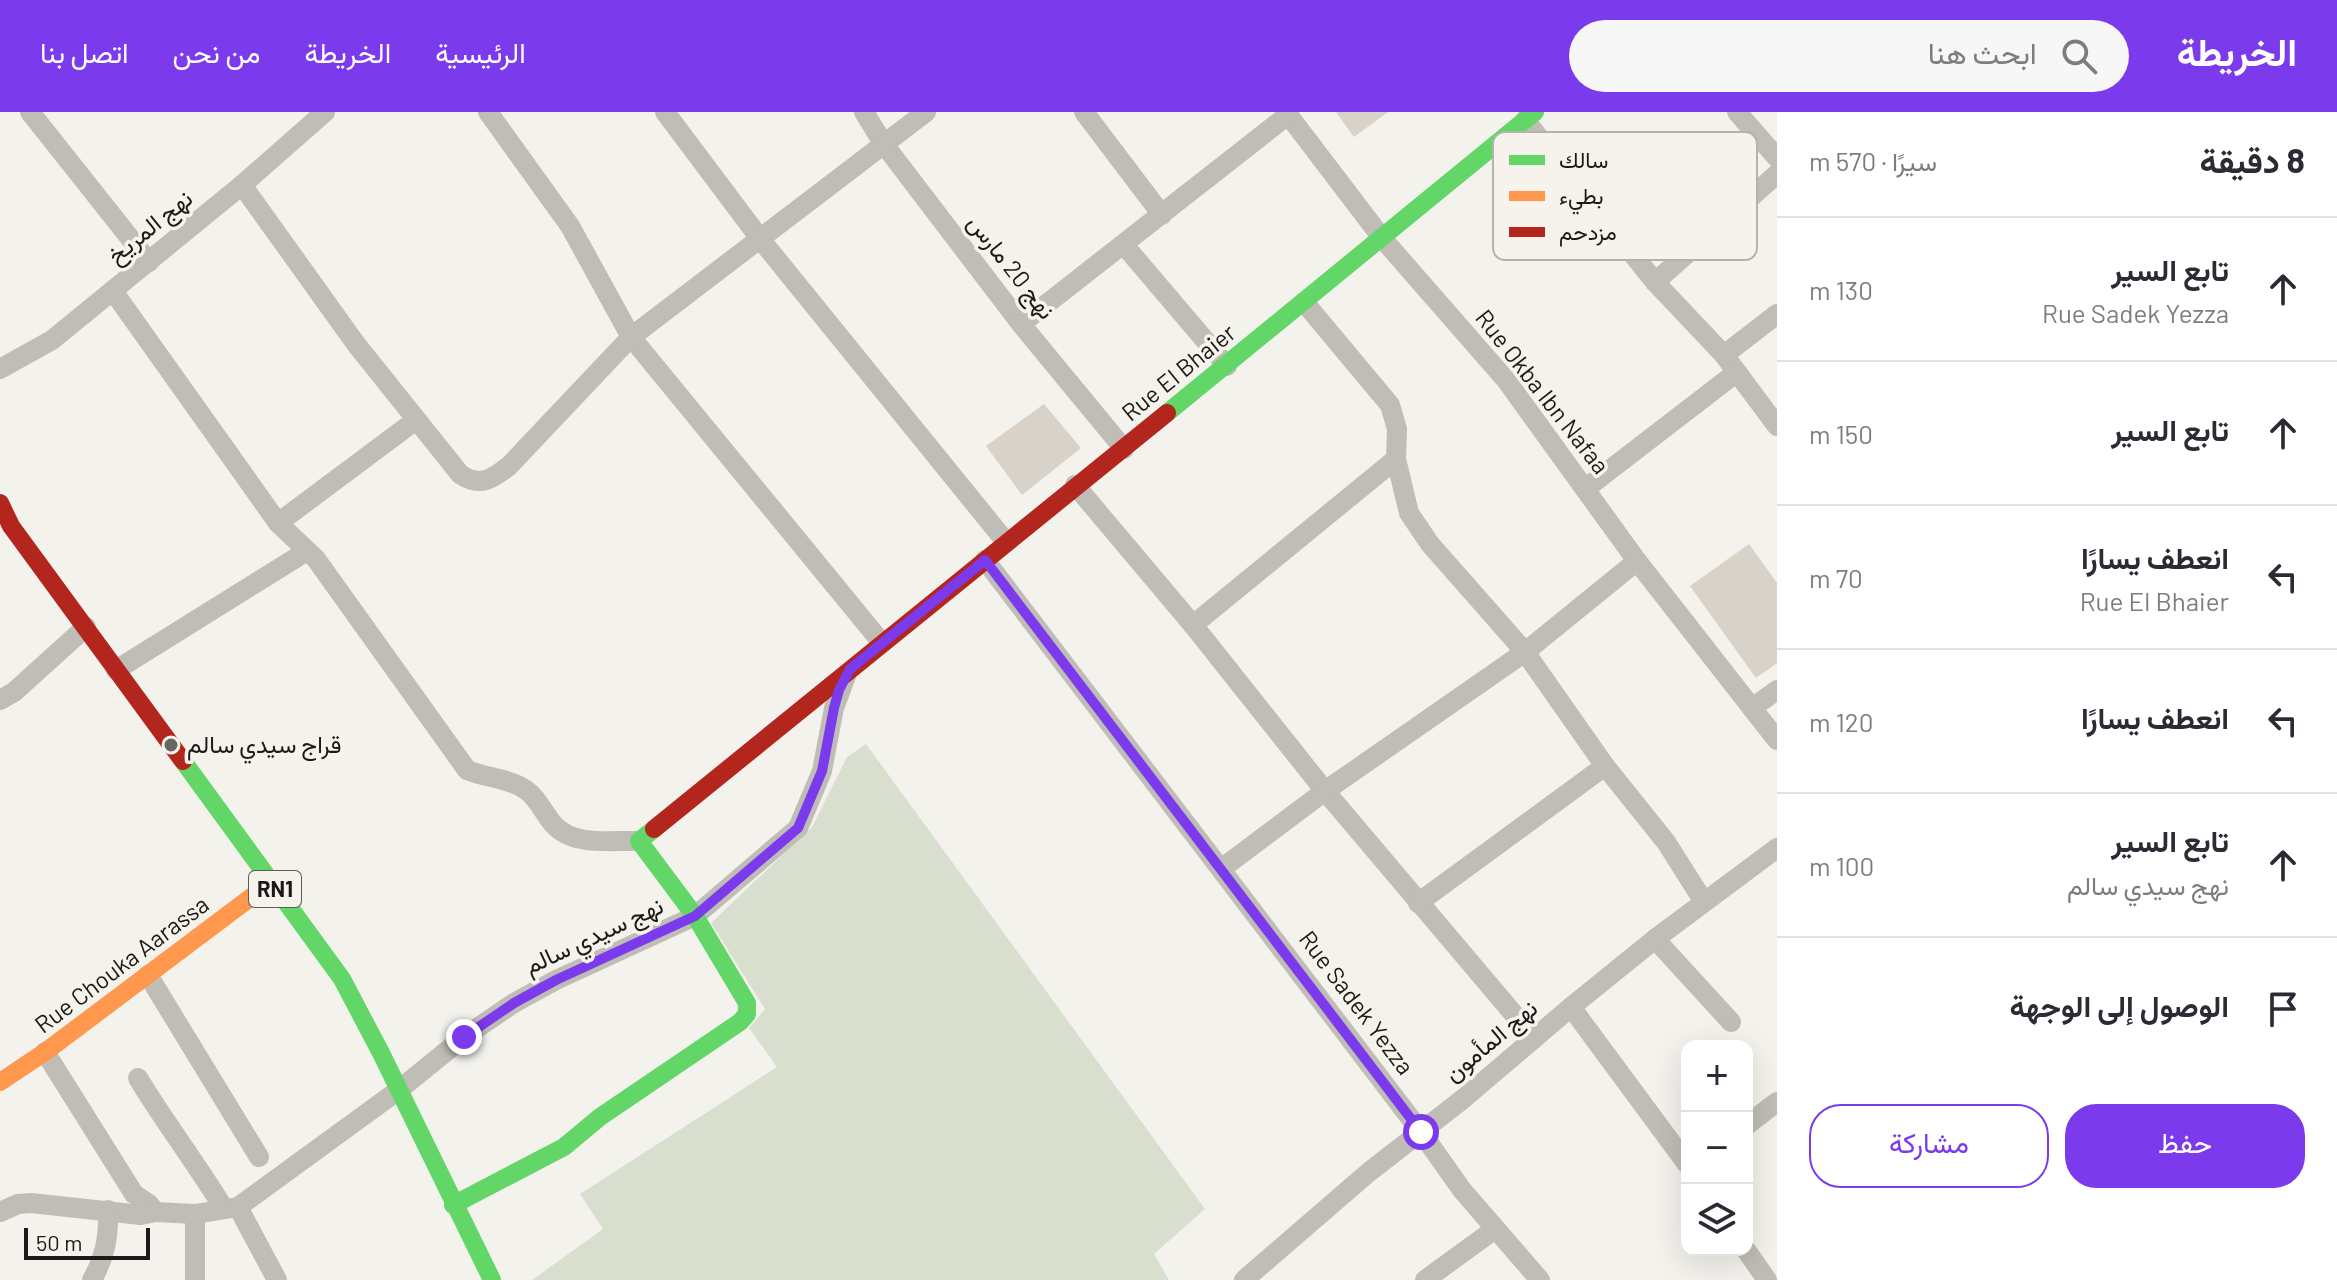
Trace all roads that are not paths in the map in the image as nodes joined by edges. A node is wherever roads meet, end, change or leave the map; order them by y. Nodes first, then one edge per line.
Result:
1 (325, 112) edge
2 (488, 112) edge
3 (665, 112) edge
4 (864, 112) edge
5 (926, 112) edge
6 (1084, 112) edge
7 (1737, 112) edge
8 (1287, 114) edge
9 (42, 116) edge
10 (1530, 116) edge
11 (1511, 132) edge
12 (1542, 132) edge
13 (1754, 132) edge
14 (1757, 135) edge
15 (883, 143) junction
16 (1493, 146) edge
17 (1777, 158) edge
18 (1777, 174) edge
19 (242, 185) junction
20 (1757, 192) edge
21 (1162, 215) junction
22 (1382, 238) junction
23 (761, 240) junction
24 (1124, 245) junction
25 (1638, 260) edge
26 (1680, 260) edge
27 (149, 262) junction
28 (1655, 282) junction
29 (113, 291) junction
30 (1304, 302) junction
31 (1777, 314) edge
32 (1021, 324) junction
33 (631, 337) junction
34 (1724, 355) junction
35 (1227, 366) junction
36 (0, 369) edge
37 (1737, 372) junction
38 (416, 420) junction
39 (1777, 426) edge
40 (1124, 449) junction
41 (1396, 459) junction
42 (1075, 485) junction
43 (1585, 489) junction
44 (0, 503) edge
45 (6, 521) edge
46 (278, 523) junction
47 (1006, 542) junction
48 (307, 551) junction
49 (985, 560) junction
50 (1637, 561) junction
51 (1193, 625) junction
52 (86, 627) junction
53 (882, 643) junction
54 (1525, 652) junction
55 (850, 669) junction
56 (116, 670) junction
57 (0, 675) edge
58 (1777, 690) edge
59 (7, 696) edge
60 (1752, 708) junction
61 (1777, 740) edge
62 (1605, 766) junction
63 (1325, 791) junction
64 (639, 841) junction
65 (1777, 848) edge
66 (1221, 869) junction
67 (270, 883) junction
68 (1704, 902) junction
69 (1418, 903) junction
70 (695, 916) junction
71 (1655, 939) junction
72 (148, 975) junction
73 (1571, 1007) junction
74 (1731, 1022) dead end
75 (1534, 1038) junction
76 (45, 1052) junction
77 (138, 1078) dead end
78 (0, 1082) edge
79 (400, 1089) junction
80 (1777, 1102) edge
81 (1753, 1120) edge
82 (1421, 1132) junction
83 (1681, 1156) edge
84 (259, 1157) dead end
85 (453, 1205) junction
86 (231, 1208) junction
87 (108, 1210) junction
88 (0, 1212) edge
89 (155, 1212) junction
90 (195, 1214) junction
91 (1495, 1229) junction
92 (1750, 1256) edge
93 (92, 1280) edge
94 (195, 1280) edge
95 (277, 1280) edge
96 (492, 1280) edge
97 (1244, 1280) edge
98 (1425, 1280) edge
99 (1540, 1280) edge
100 (1767, 1280) edge

1 - 19 street, نهج المريخ
2 - 33 street
3 - 23 street
4 - 15 street, نهج 20 مارس
5 - 15 street
6 - 21 street
7 - 13 street
8 - 21 street
8 - 22 street, Rue Okba Ibn Nafaa
9 - 27 street
10 - 11 street, Rue El Bhaier
10 - 12 street
14 - 17 street
15 - 23 street
15 - 32 street, نهج 20 مارس
16 - 22 street, Rue El Bhaier
18 - 20 street
19 - 27 street, نهج المريخ
19 - 38 street
21 - 24 street
22 - 30 street, Rue El Bhaier
22 - 43 street, Rue Okba Ibn Nafaa
23 - 33 street
23 - 47 street
24 - 32 street
24 - 35 street
25 - 28 street
26 - 28 street
27 - 29 street, نهج المريخ
28 - 34 street
29 - 36 street, نهج المريخ
29 - 46 street
30 - 35 street, Rue El Bhaier
30 - 41 street
31 - 34 street
32 - 40 street, نهج 20 مارس
33 - 38 street
33 - 53 street
34 - 37 street
35 - 40 street, Rue El Bhaier
37 - 39 street
37 - 43 street
38 - 46 street
40 - 42 street, Rue El Bhaier
41 - 51 street
41 - 54 street
42 - 47 street, Rue El Bhaier
42 - 51 street
43 - 50 street, Rue Okba Ibn Nafaa
44 - 45 street, RN1
45 - 52 street, RN1
46 - 48 street
47 - 49 street, Rue El Bhaier
48 - 56 street
48 - 64 street
49 - 53 street, Rue El Bhaier
49 - 66 street, Rue Sadek Yezza
50 - 54 street
50 - 60 street, Rue Okba Ibn Nafaa
51 - 63 street
52 - 56 street, RN1
52 - 59 street
53 - 55 street, Rue El Bhaier
54 - 62 street
54 - 63 street
55 - 64 street, Rue El Bhaier
55 - 70 street, نهج سيدي سالم
56 - 67 street, RN1
57 - 59 street
58 - 60 street
60 - 61 street, Rue Okba Ibn Nafaa
62 - 68 street
62 - 69 street
63 - 66 street
63 - 69 street
64 - 70 street
65 - 68 street, نهج المأمون
66 - 82 street, Rue Sadek Yezza
67 - 72 street, Rue Chouka Aarassa
67 - 79 street, RN1
68 - 71 street, نهج المأمون
69 - 75 street
70 - 79 street, نهج سيدي سالم
70 - 85 street
71 - 73 street, نهج المأمون
71 - 74 street
72 - 76 street, Rue Chouka Aarassa
72 - 84 street
73 - 75 street, نهج المأمون
73 - 83 street
75 - 82 street, نهج المأمون
76 - 78 street, Rue Chouka Aarassa
76 - 89 street
77 - 86 street
79 - 85 street, RN1
79 - 86 street, نهج سيدي سالم
80 - 81 street
82 - 91 street, Rue Sadek Yezza
82 - 97 street, نهج المأمون
85 - 96 street, RN1
86 - 90 street
86 - 95 street
87 - 88 street
87 - 89 street
87 - 93 street
89 - 90 street
90 - 94 street
91 - 98 street
91 - 99 street, Rue Sadek Yezza
92 - 100 street

